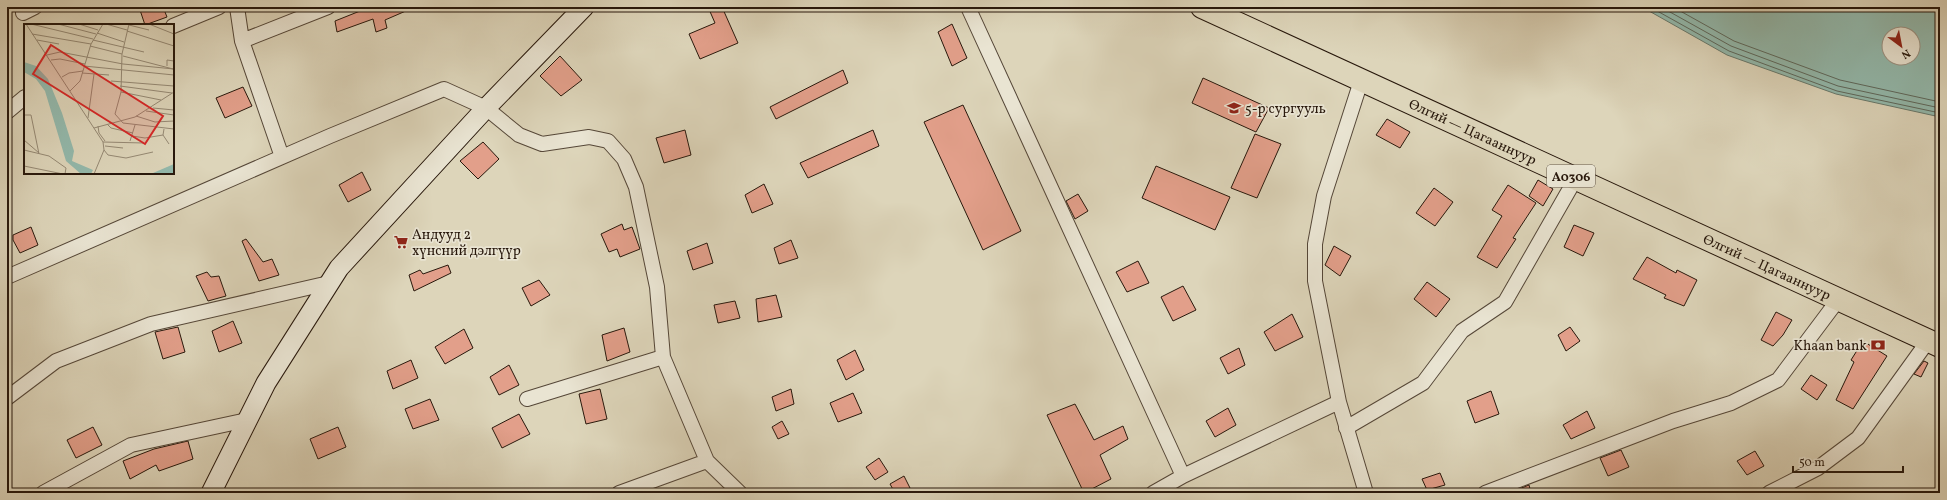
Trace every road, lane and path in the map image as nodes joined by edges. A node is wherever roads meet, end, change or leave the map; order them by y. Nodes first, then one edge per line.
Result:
1 (219, 7) edge
2 (237, 7) edge
3 (328, 7) edge
4 (584, 7) edge
5 (968, 7) edge
6 (1202, 7) edge
7 (174, 26) edge
8 (242, 40) junction
9 (1361, 81) junction
10 (24, 98) edge
11 (486, 108) junction
12 (7, 112) edge
13 (282, 157) junction
14 (1576, 178) junction
15 (7, 277) edge
16 (329, 283) junction
17 (1838, 300) junction
18 (1934, 344) edge
19 (663, 357) junction
20 (7, 398) edge
21 (527, 399) dead end
22 (1338, 402) junction
23 (247, 420) junction
24 (1346, 428) junction
25 (707, 461) junction
26 (1183, 476) junction
27 (43, 493) edge
28 (212, 493) edge
29 (619, 493) edge
30 (740, 493) edge
31 (1153, 493) edge
32 (1366, 493) edge
33 (1485, 493) edge
34 (1769, 493) edge

1 - 7 street
2 - 8 street
3 - 8 street
4 - 11 street
5 - 26 street
6 - 9 highway, Өлгий — Цагааннуур / A0306
8 - 13 street
9 - 14 highway, Өлгий — Цагааннуур / A0306
9 - 22 street
10 - 12 street
11 - 13 street
11 - 16 street
11 - 19 street
13 - 15 street
14 - 17 highway, Өлгий — Цагааннуур / A0306
14 - 24 street
16 - 20 street
16 - 23 street
17 - 18 highway, Өлгий — Цагааннуур / A0306
17 - 33 street
18 - 34 street
19 - 21 street
19 - 25 street
22 - 24 street
22 - 26 street
23 - 27 street
23 - 28 street
24 - 32 street
25 - 29 street
25 - 30 street
26 - 31 street

